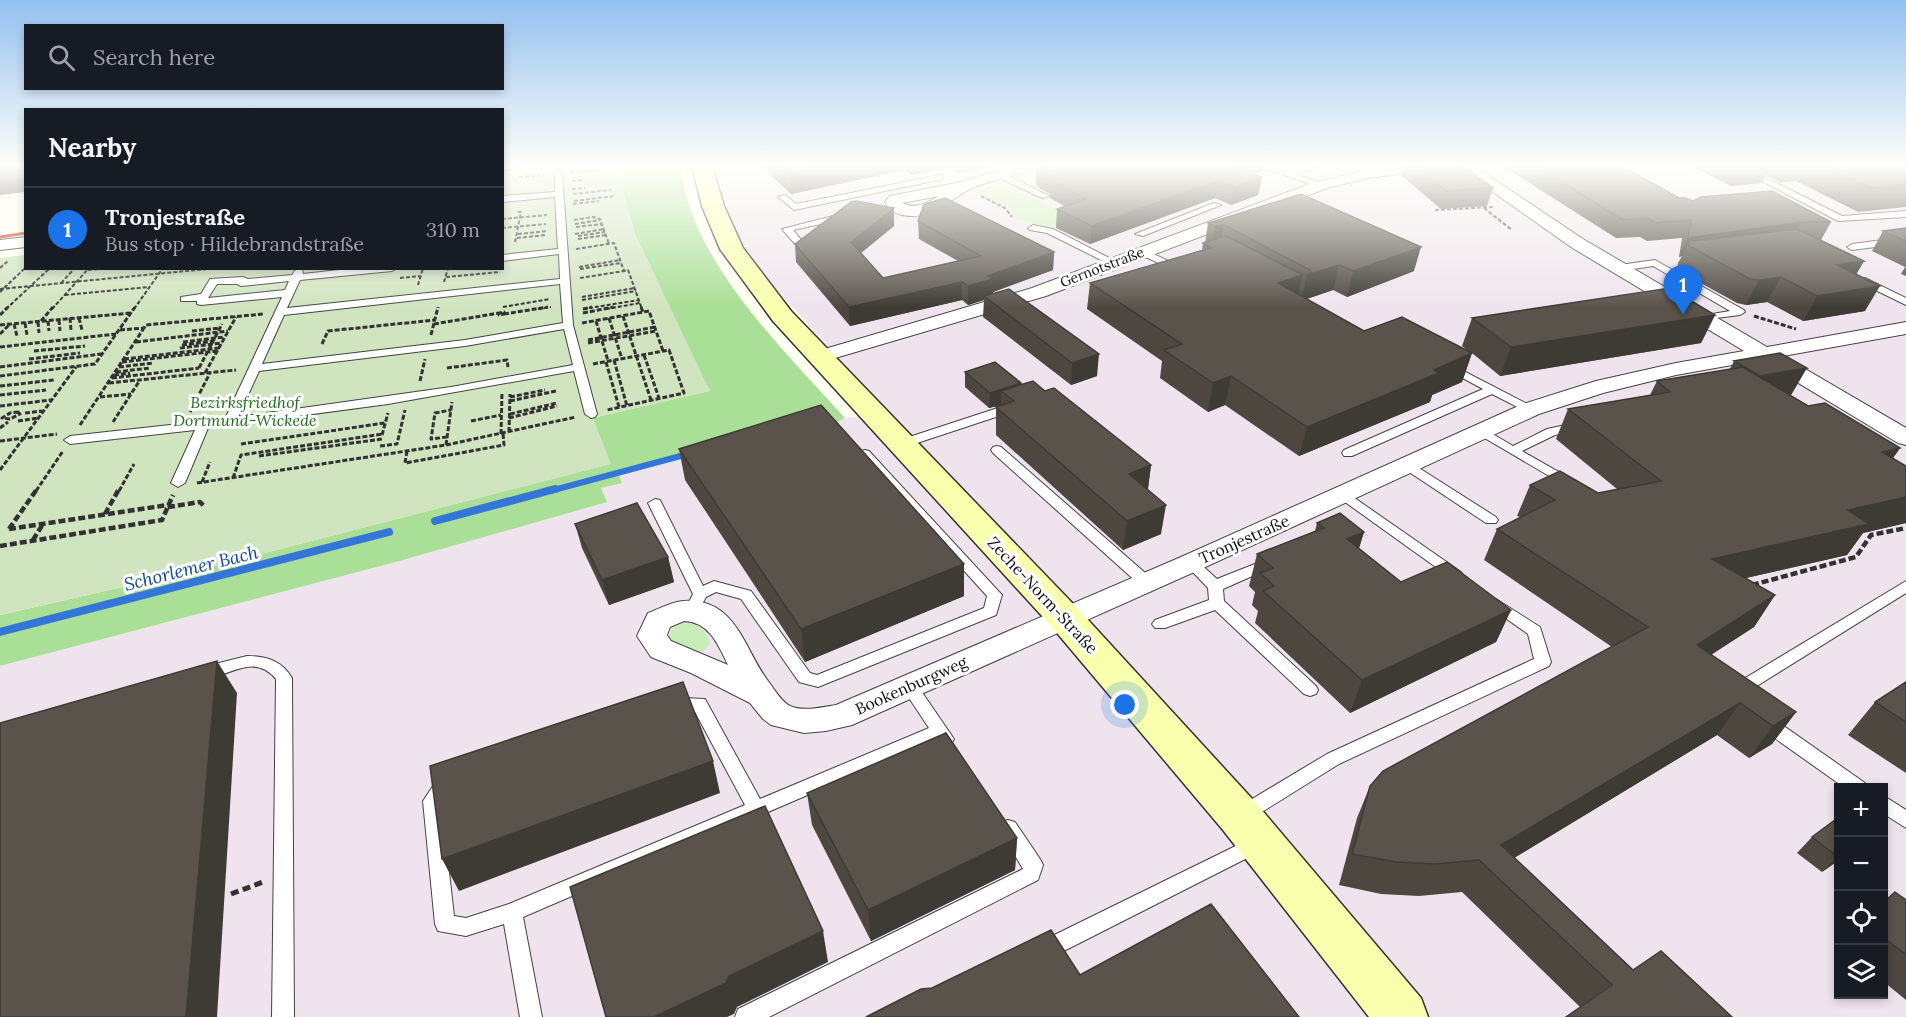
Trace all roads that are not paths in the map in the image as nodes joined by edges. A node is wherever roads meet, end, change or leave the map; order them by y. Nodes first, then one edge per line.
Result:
1 (540, 213) edge
2 (561, 213) edge
3 (716, 213) edge
4 (1532, 213) edge
5 (1830, 213) edge
6 (853, 214) edge
7 (1216, 214) junction
8 (1906, 214) edge
9 (1192, 215) junction
10 (562, 222) junction
11 (1033, 228) dead end
12 (1906, 240) edge
13 (798, 242) edge
14 (24, 243) edge
15 (1141, 243) junction
16 (1852, 247) dead end
17 (4, 253) edge
18 (504, 257) edge
19 (1182, 261) edge
20 (1114, 263) junction
21 (1170, 264) junction
22 (1620, 268) junction
23 (232, 270) edge
24 (354, 270) edge
25 (1149, 271) edge
26 (298, 273) edge
27 (564, 274) junction
28 (1851, 275) edge
29 (225, 282) junction
30 (260, 282) junction
31 (289, 293) junction
32 (204, 297) junction
33 (252, 297) junction
34 (185, 299) dead end
35 (1906, 302) edge
36 (567, 308) junction
37 (280, 312) junction
38 (1704, 318) junction
39 (1906, 328) edge
40 (1762, 353) junction
41 (818, 357) junction
42 (1441, 362) edge
43 (577, 367) junction
44 (254, 368) junction
45 (1492, 389) junction
46 (1028, 402) edge
47 (1531, 409) junction
48 (591, 414) road end
49 (230, 422) junction
50 (203, 425) junction
51 (1583, 426) edge
52 (1482, 433) junction
53 (73, 436) road end
54 (1906, 438) edge
55 (901, 444) junction
56 (998, 450) dead end
57 (1513, 451) junction
58 (1348, 453) dead end
59 (865, 454) edge
60 (1408, 465) junction
61 (178, 483) dead end
62 (1585, 493) edge
63 (1343, 494) junction
64 (656, 503) dead end
65 (1491, 520) dead end
66 (1280, 558) edge
67 (1191, 563) junction
68 (1146, 582) junction
69 (1470, 585) edge
70 (1215, 586) junction
71 (1906, 586) edge
72 (1488, 598) edge
73 (696, 601) junction
74 (1217, 603) junction
75 (1065, 618) junction
76 (1160, 624) dead end
77 (189, 677) edge
78 (909, 686) junction
79 (1310, 690) dead end
80 (759, 694) junction
81 (663, 712) edge
82 (940, 731) junction
83 (953, 750) edge
84 (461, 783) edge
85 (1852, 783) edge
86 (1888, 807) edge
87 (756, 808) junction
88 (1000, 817) edge
89 (1906, 820) edge
90 (1249, 829) junction
91 (512, 912) junction
92 (1026, 959) edge
93 (283, 1017) edge
94 (531, 1017) edge
95 (746, 1017) edge
96 (1402, 1017) edge

1 - 10 lane
2 - 10 lane
3 - 41 main road, Zeche-Norm-Straße
4 - 22 street
5 - 8 lane
6 - 13 lane
7 - 9 lane
7 - 9 lane
7 - 15 street, Gernotstraße
9 - 15 lane
10 - 18 lane
10 - 27 lane
11 - 20 lane
12 - 16 lane
14 - 17 street
15 - 20 street, Gernotstraße
15 - 21 lane
19 - 21 lane
20 - 41 street, Gernotstraße
21 - 25 lane
22 - 38 street
22 - 38 lane
23 - 29 lane
24 - 26 lane
26 - 30 lane
26 - 31 lane
27 - 36 lane
27 - 37 lane
28 - 35 lane
29 - 30 lane
29 - 32 lane
30 - 33 lane
31 - 33 lane
31 - 37 lane
32 - 33 lane
32 - 34 lane
36 - 43 lane
36 - 44 lane
37 - 44 lane
38 - 40 street
39 - 40 street, Tronjestraße
40 - 47 street, Tronjestraße
40 - 54 street
41 - 55 main road, Zeche-Norm-Straße
42 - 45 lane
43 - 48 lane
43 - 49 lane
44 - 49 lane
45 - 47 lane
45 - 58 lane
46 - 55 lane
47 - 52 street, Tronjestraße
49 - 50 lane
50 - 53 lane
50 - 61 lane
51 - 57 lane
52 - 57 lane
52 - 60 street, Tronjestraße
55 - 75 main road, Zeche-Norm-Straße
56 - 68 lane
57 - 62 lane
59 - 73 lane
60 - 63 street, Tronjestraße
60 - 65 lane
63 - 67 street, Tronjestraße
63 - 69 lane
64 - 73 lane
66 - 70 lane
67 - 68 street, Tronjestraße
67 - 70 lane
68 - 75 street, Tronjestraße
70 - 74 lane
71 - 85 lane
72 - 90 lane
73 - 80 street, Bookenburgweg
73 - 80 street, Bookenburgweg
74 - 76 lane
74 - 79 lane
75 - 78 street, Bookenburgweg
75 - 90 main road, Zeche-Norm-Straße
77 - 93 lane
78 - 80 street, Bookenburgweg
78 - 82 lane
81 - 87 lane
82 - 83 lane
82 - 87 lane
84 - 91 lane
86 - 89 lane
87 - 91 lane
88 - 95 lane
90 - 92 lane
90 - 96 main road, Zeche-Norm-Straße
91 - 94 lane

